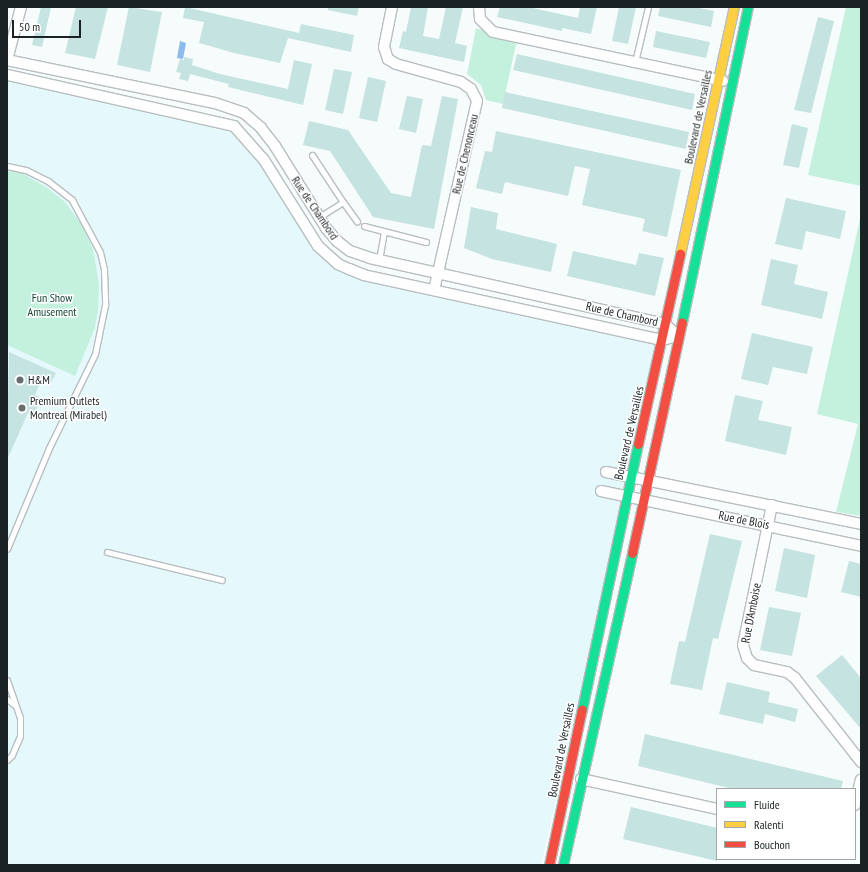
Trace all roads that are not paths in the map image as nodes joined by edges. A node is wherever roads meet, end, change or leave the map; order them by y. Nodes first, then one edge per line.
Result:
1 (21, 7) edge
2 (392, 7) edge
3 (479, 7) edge
4 (648, 7) edge
5 (734, 7) edge
6 (748, 7) edge
7 (7, 60) edge
8 (635, 62) junction
9 (7, 75) edge
10 (718, 80) junction
11 (732, 83) junction
12 (312, 155) dead end
13 (7, 166) edge
14 (343, 202) junction
15 (319, 217) junction
16 (357, 221) dead end
17 (364, 226) dead end
18 (384, 233) junction
19 (426, 242) dead end
20 (379, 260) junction
21 (439, 273) junction
22 (434, 290) junction
23 (666, 324) junction
24 (678, 336) junction
25 (662, 340) junction
26 (606, 472) dead end
27 (631, 477) junction
28 (648, 481) junction
29 (601, 491) dead end
30 (627, 498) junction
31 (644, 501) junction
32 (772, 505) junction
33 (861, 524) edge
34 (769, 525) junction
35 (861, 546) edge
36 (7, 549) edge
37 (107, 552) dead end
38 (222, 580) dead end
39 (7, 680) edge
40 (7, 699) edge
41 (17, 707) junction
42 (7, 760) edge
43 (861, 762) edge
44 (580, 779) junction
45 (861, 780) edge
46 (856, 801) edge
47 (716, 809) edge
48 (549, 865) edge
49 (563, 865) edge

1 - 7 street
2 - 21 street, Rue de Chenonceau
3 - 8 street
4 - 8 lane
5 - 10 street, Boulevard de Versailles
6 - 11 street, Boulevard de Versailles
7 - 15 street, Rue de Chambord
8 - 10 street
9 - 22 street, Rue de Chambord
10 - 11 street
10 - 23 street, Boulevard de Versailles
11 - 24 street, Boulevard de Versailles
12 - 14 lane
13 - 36 lane
14 - 15 lane
14 - 16 lane
15 - 20 street, Rue de Chambord
17 - 18 lane
18 - 19 lane
18 - 20 lane
20 - 21 street, Rue de Chambord
21 - 22 street, Rue de Chenonceau
21 - 23 street, Rue de Chambord
22 - 25 street, Rue de Chambord
23 - 24 street, Rue de Chambord
23 - 25 street, Boulevard de Versailles
24 - 25 street, Rue de Chambord
24 - 28 street, Boulevard de Versailles
25 - 27 street, Boulevard de Versailles
26 - 27 street, Rue de Blois
27 - 28 street, Rue de Blois
27 - 30 street, Boulevard de Versailles
28 - 31 street, Boulevard de Versailles
28 - 32 street, Rue de Blois
29 - 30 street, Rue de Blois
30 - 31 street, Rue de Blois
30 - 48 street, Boulevard de Versailles
31 - 34 street, Rue de Blois
31 - 44 street, Boulevard de Versailles
32 - 33 street, Rue de Blois
32 - 34 street, Rue D'Amboise
34 - 35 street, Rue de Blois
34 - 43 street, Rue D'Amboise
37 - 38 lane
39 - 41 lane
40 - 41 lane
41 - 42 lane
44 - 47 street
44 - 49 street, Boulevard de Versailles
45 - 46 street

